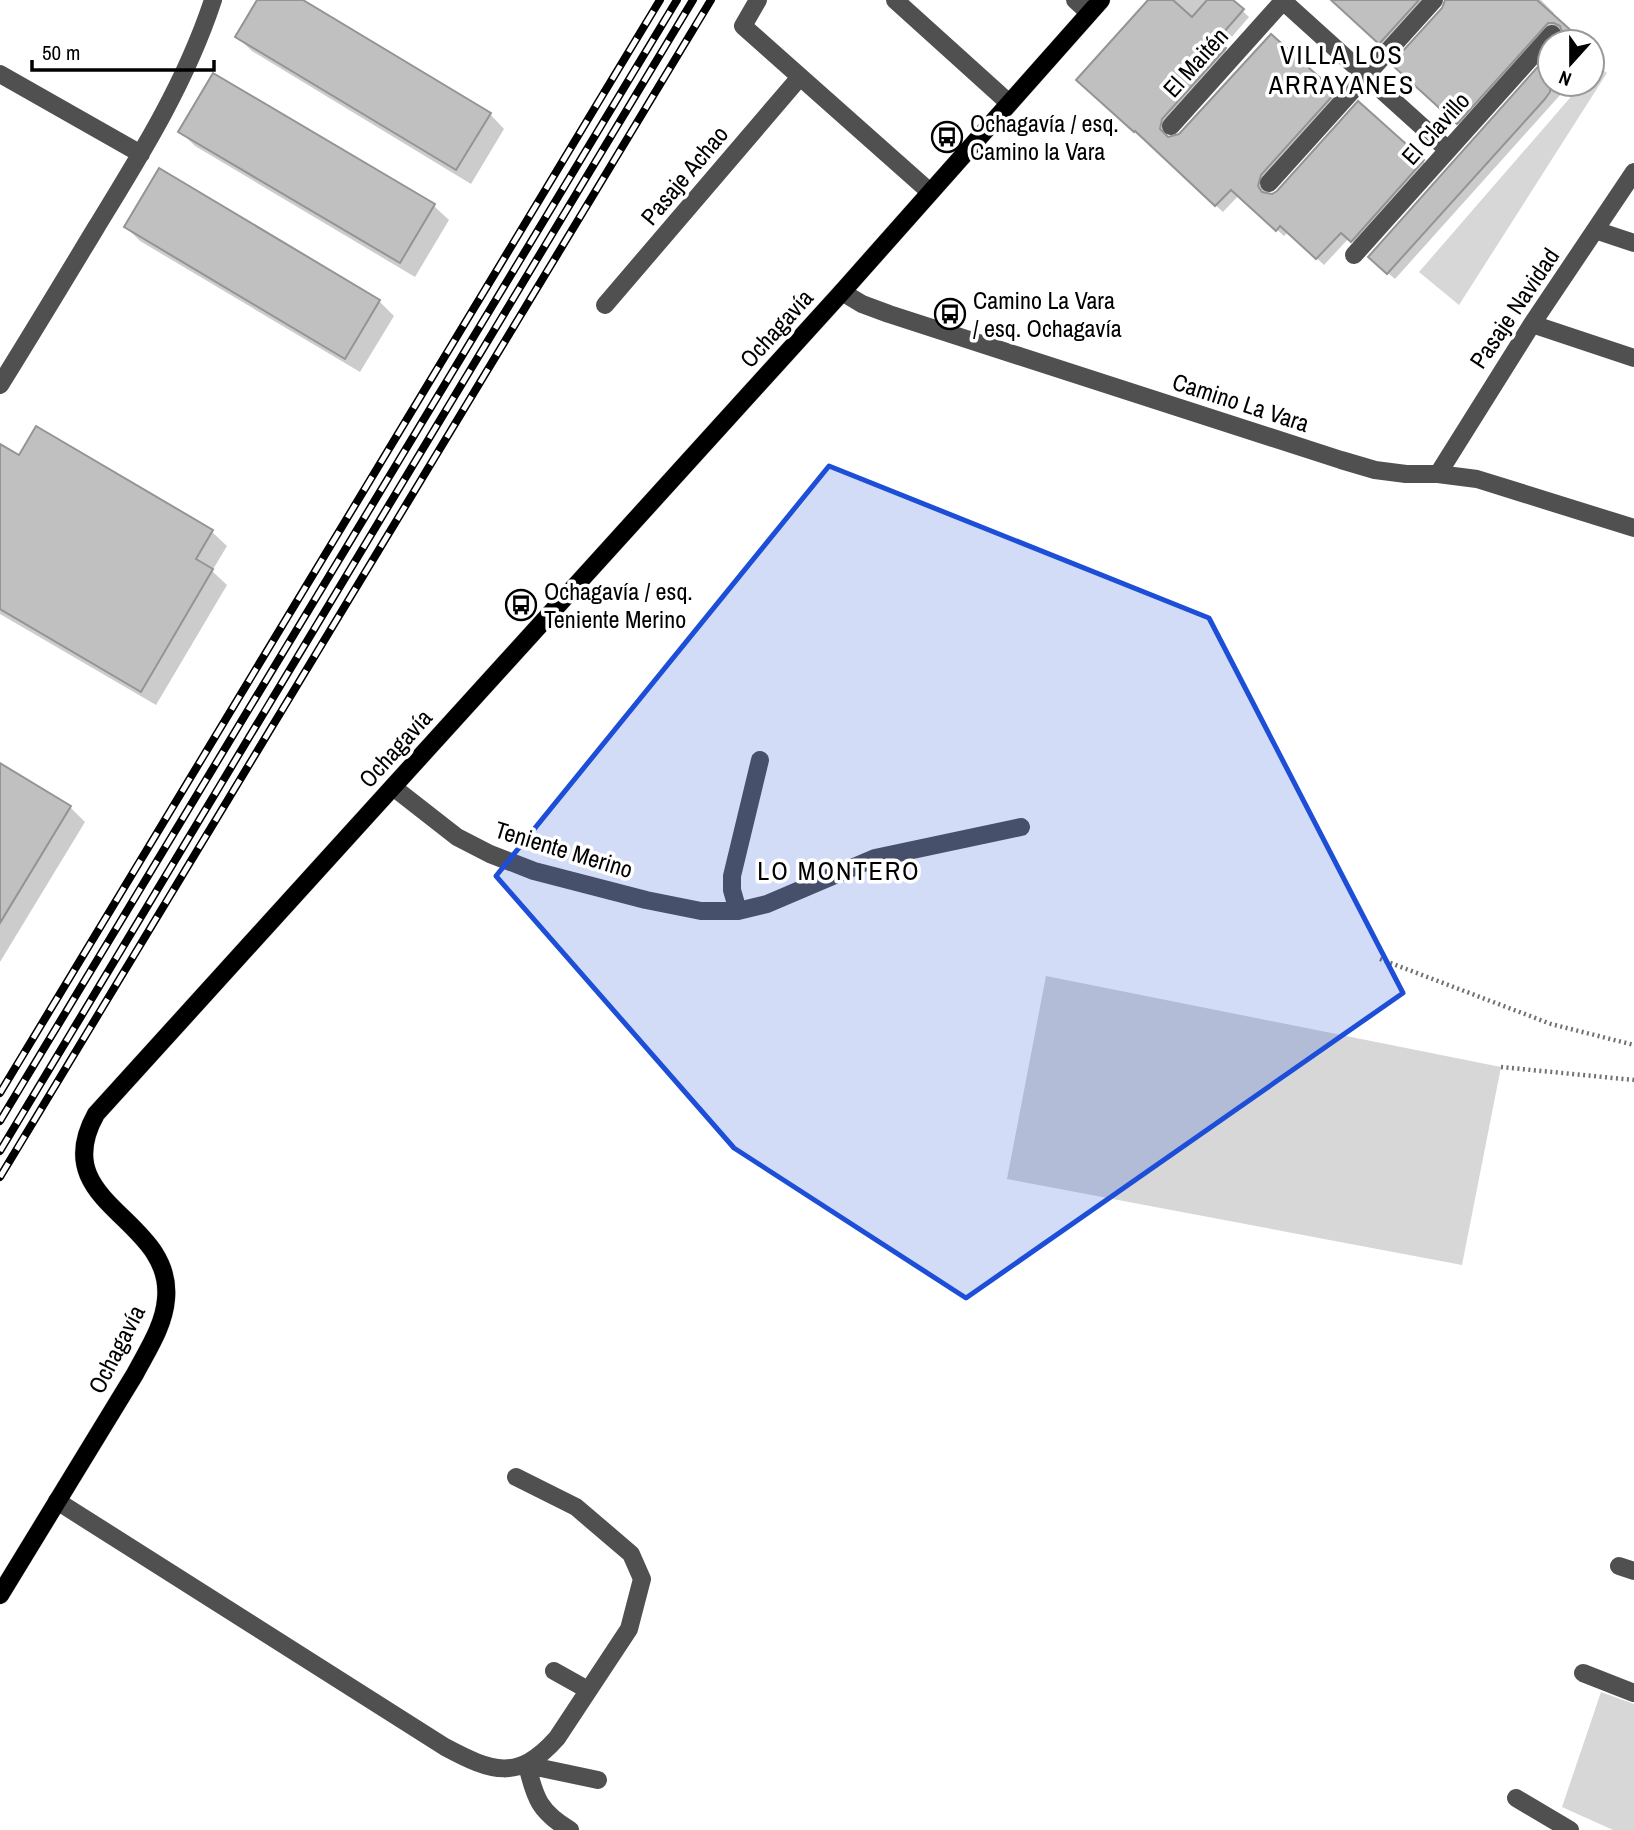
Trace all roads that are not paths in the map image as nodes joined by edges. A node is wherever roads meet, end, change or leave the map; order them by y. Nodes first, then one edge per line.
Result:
1 (213, 0) edge
2 (758, 0) edge
3 (895, 0) edge
4 (1075, 0) edge
5 (1283, 0) edge
6 (1434, 0) edge
7 (1095, 7) edge
8 (1536, 52) edge
9 (0, 74) edge
10 (1365, 76) junction
11 (800, 77) junction
12 (1009, 103) junction
13 (1171, 126) dead end
14 (1448, 150) junction
15 (141, 154) junction
16 (1634, 172) edge
17 (1269, 183) dead end
18 (930, 192) junction
19 (1595, 230) junction
20 (1634, 243) edge
21 (1354, 255) dead end
22 (842, 292) junction
23 (605, 306) dead end
24 (1532, 324) junction
25 (1634, 358) edge
26 (0, 385) edge
27 (1438, 474) junction
28 (1634, 528) edge
29 (760, 760) dead end
30 (393, 787) junction
31 (1021, 827) dead end
32 (738, 911) junction
33 (516, 1477) dead end
34 (57, 1501) junction
35 (0, 1595) edge
36 (554, 1671) dead end
37 (1583, 1674) dead end
38 (587, 1690) junction
39 (1634, 1693) edge
40 (527, 1765) junction
41 (598, 1780) dead end
42 (1516, 1798) dead end
43 (570, 1830) edge
44 (1570, 1830) edge

1 - 15 street
2 - 11 street
3 - 12 street
4 - 7 street
5 - 10 street
5 - 13 street, El Maitén
6 - 10 street
7 - 12 main road, Ochagavía
8 - 14 street, El Clavillo
9 - 15 street
10 - 14 street
10 - 17 street
11 - 18 street
11 - 23 street, Pasaje Achao
12 - 18 main road, Ochagavía
14 - 21 street, El Clavillo
15 - 26 street
16 - 19 street, Pasaje Navidad
18 - 22 main road, Ochagavía
19 - 20 street
19 - 24 street, Pasaje Navidad
22 - 27 street, Camino La Vara
22 - 30 main road, Ochagavía
24 - 25 street
24 - 27 street, Pasaje Navidad
27 - 28 street, Camino La Vara
29 - 32 street
30 - 32 street, Teniente Merino
30 - 34 main road, Ochagavía
31 - 32 street, Teniente Merino
33 - 38 street
34 - 35 main road, Ochagavía
34 - 40 street
36 - 38 street
37 - 39 street
38 - 40 street
40 - 41 street
40 - 43 street
42 - 44 street

